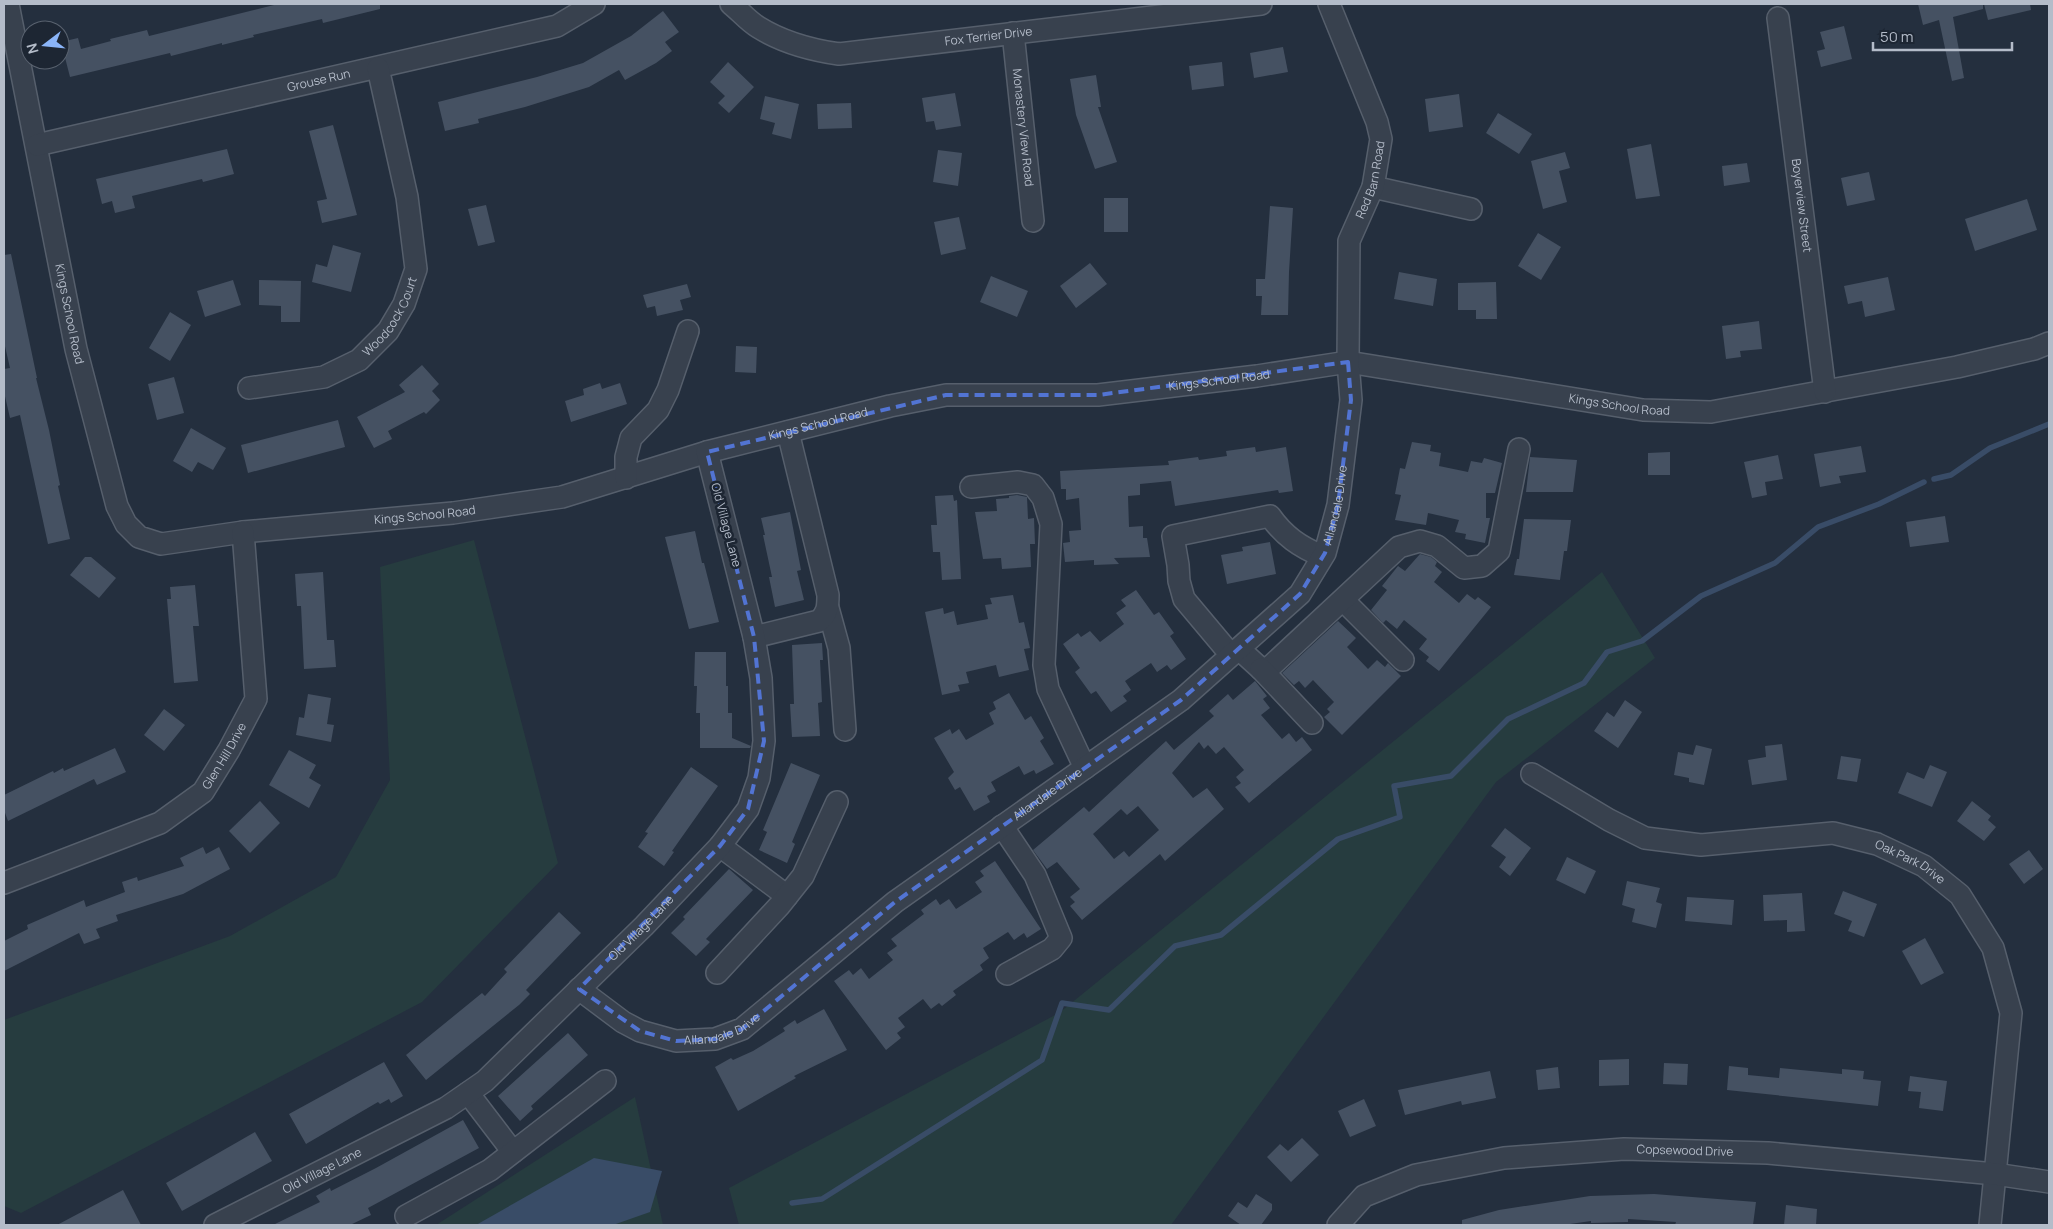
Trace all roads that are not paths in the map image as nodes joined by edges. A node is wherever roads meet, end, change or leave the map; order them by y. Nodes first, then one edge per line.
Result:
1 (8, 4) edge
2 (594, 4) edge
3 (731, 4) edge
4 (1261, 4) edge
5 (1328, 4) edge
6 (1778, 18) dead end
7 (1013, 33) junction
8 (378, 68) junction
9 (37, 145) junction
10 (1373, 187) junction
11 (1471, 209) dead end
12 (1033, 221) dead end
13 (688, 331) dead end
14 (2049, 343) edge
15 (1348, 362) junction
16 (249, 388) dead end
17 (1825, 392) junction
18 (788, 432) junction
19 (1520, 449) dead end
20 (707, 452) junction
21 (626, 478) junction
22 (971, 487) dead end
23 (243, 532) junction
24 (1322, 556) junction
25 (1343, 600) junction
26 (828, 608) junction
27 (754, 637) junction
28 (1235, 652) junction
29 (1403, 660) dead end
30 (1261, 669) junction
31 (1312, 723) dead end
32 (845, 730) dead end
33 (1085, 768) junction
34 (1532, 774) dead end
35 (837, 802) dead end
36 (1002, 826) junction
37 (720, 846) junction
38 (4, 883) edge
39 (787, 896) junction
40 (717, 973) dead end
41 (1006, 974) dead end
42 (579, 989) junction
43 (605, 1081) dead end
44 (468, 1093) junction
45 (513, 1152) junction
46 (1995, 1174) junction
47 (2049, 1182) edge
48 (406, 1216) dead end
49 (225, 1223) edge
50 (1338, 1225) edge
51 (1990, 1225) edge

1 - 9 street, Kings School Road
2 - 8 street, Grouse Run
3 - 7 street, Fox Terrier Drive
4 - 7 street, Fox Terrier Drive
5 - 10 street, Red Barn Road
6 - 17 street, Boyerview Street
7 - 12 street, Monastery View Road
8 - 9 street, Grouse Run
8 - 16 street, Woodcock Court
9 - 23 street, Kings School Road
10 - 11 street
10 - 15 street, Red Barn Road
13 - 21 street
14 - 17 street, Kings School Road
15 - 17 street, Kings School Road
15 - 18 street, Kings School Road
15 - 24 street, Allandale Drive
18 - 20 street, Kings School Road
18 - 26 street
19 - 25 street
20 - 21 street, Kings School Road
20 - 27 street, Old Village Lane
21 - 23 street, Kings School Road
22 - 33 street
23 - 38 street, Glen Hill Drive
24 - 28 street, Allandale Drive
24 - 28 street
25 - 29 street
25 - 30 street
26 - 27 street
26 - 32 street
27 - 37 street, Old Village Lane
28 - 30 street
28 - 33 street, Allandale Drive
30 - 31 street
33 - 36 street, Allandale Drive
34 - 46 street, Oak Park Drive
35 - 39 street
36 - 41 street
36 - 42 street, Allandale Drive
37 - 39 street
37 - 42 street, Old Village Lane
39 - 40 street
42 - 44 street, Old Village Lane
43 - 45 street
44 - 45 street
44 - 49 street, Old Village Lane
45 - 48 street
46 - 47 street, Copsewood Drive
46 - 50 street, Copsewood Drive
46 - 51 street, Oak Park Drive

